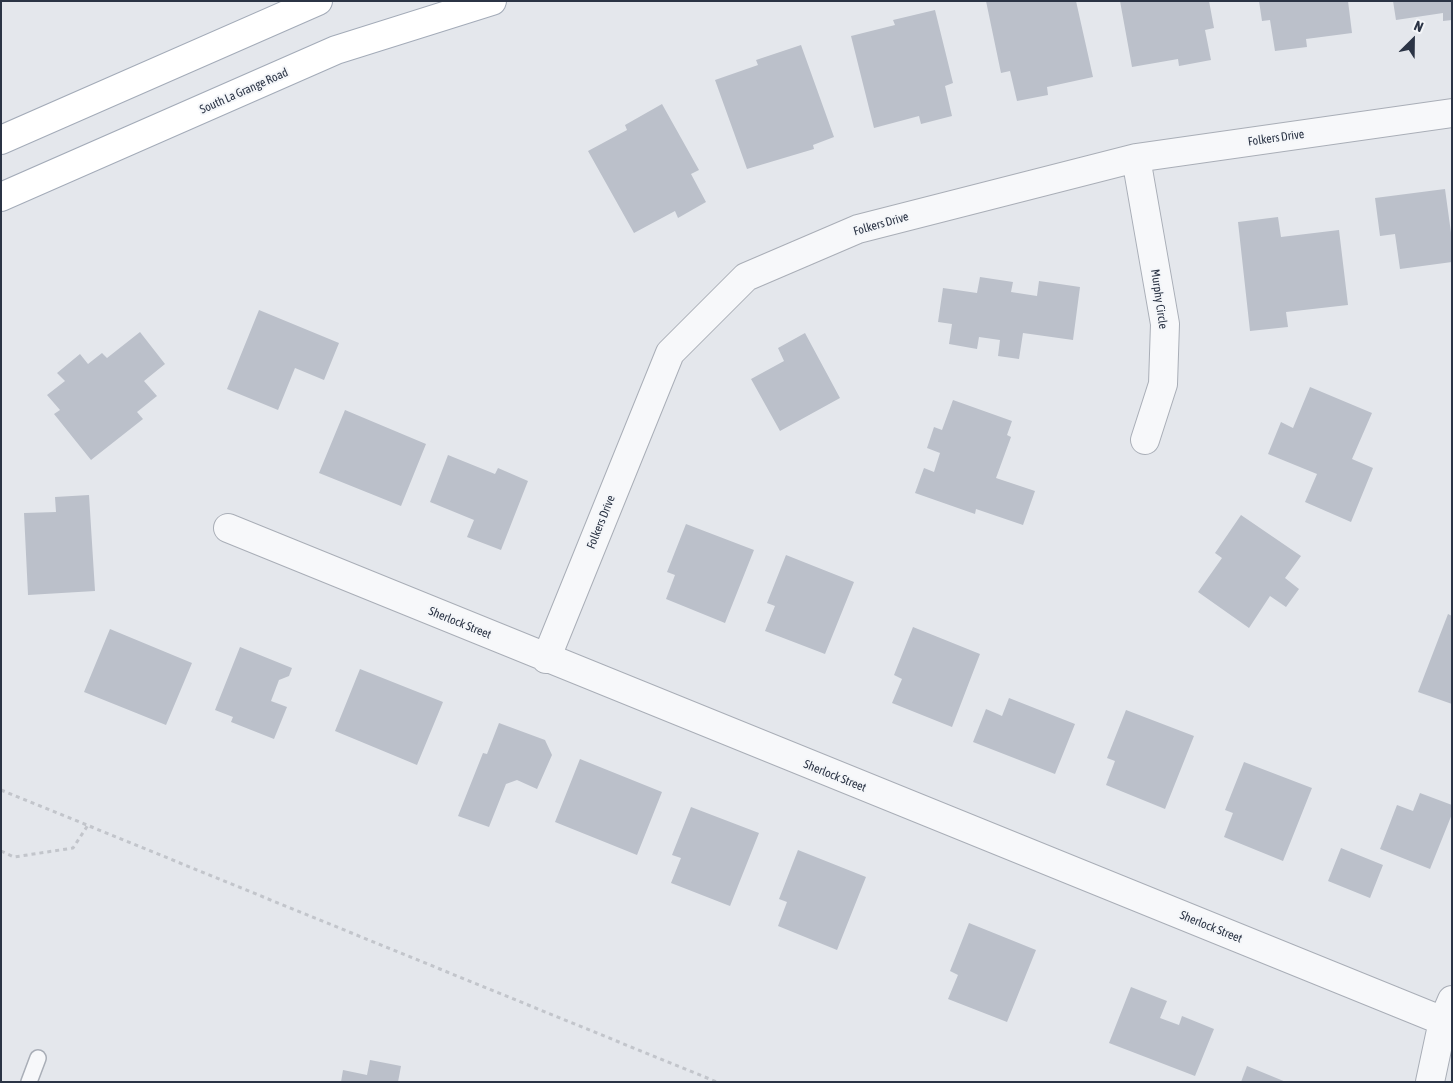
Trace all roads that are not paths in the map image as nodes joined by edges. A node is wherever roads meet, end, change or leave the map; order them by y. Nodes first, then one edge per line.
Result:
1 (318, 1) edge
2 (492, 1) edge
3 (1452, 113) edge
4 (1, 140) edge
5 (1136, 158) junction
6 (1, 197) edge
7 (1145, 440) dead end
8 (228, 528) dead end
9 (546, 659) junction
10 (1448, 1011) edge
11 (38, 1058) dead end
12 (29, 1082) edge
13 (1430, 1082) edge

1 - 4 main road
2 - 6 main road, South La Grange Road
3 - 5 street, Folkers Drive
5 - 7 street, Murphy Circle
5 - 9 street, Folkers Drive
8 - 9 street, Sherlock Street
9 - 10 street, Sherlock Street
10 - 13 street
11 - 12 lane

